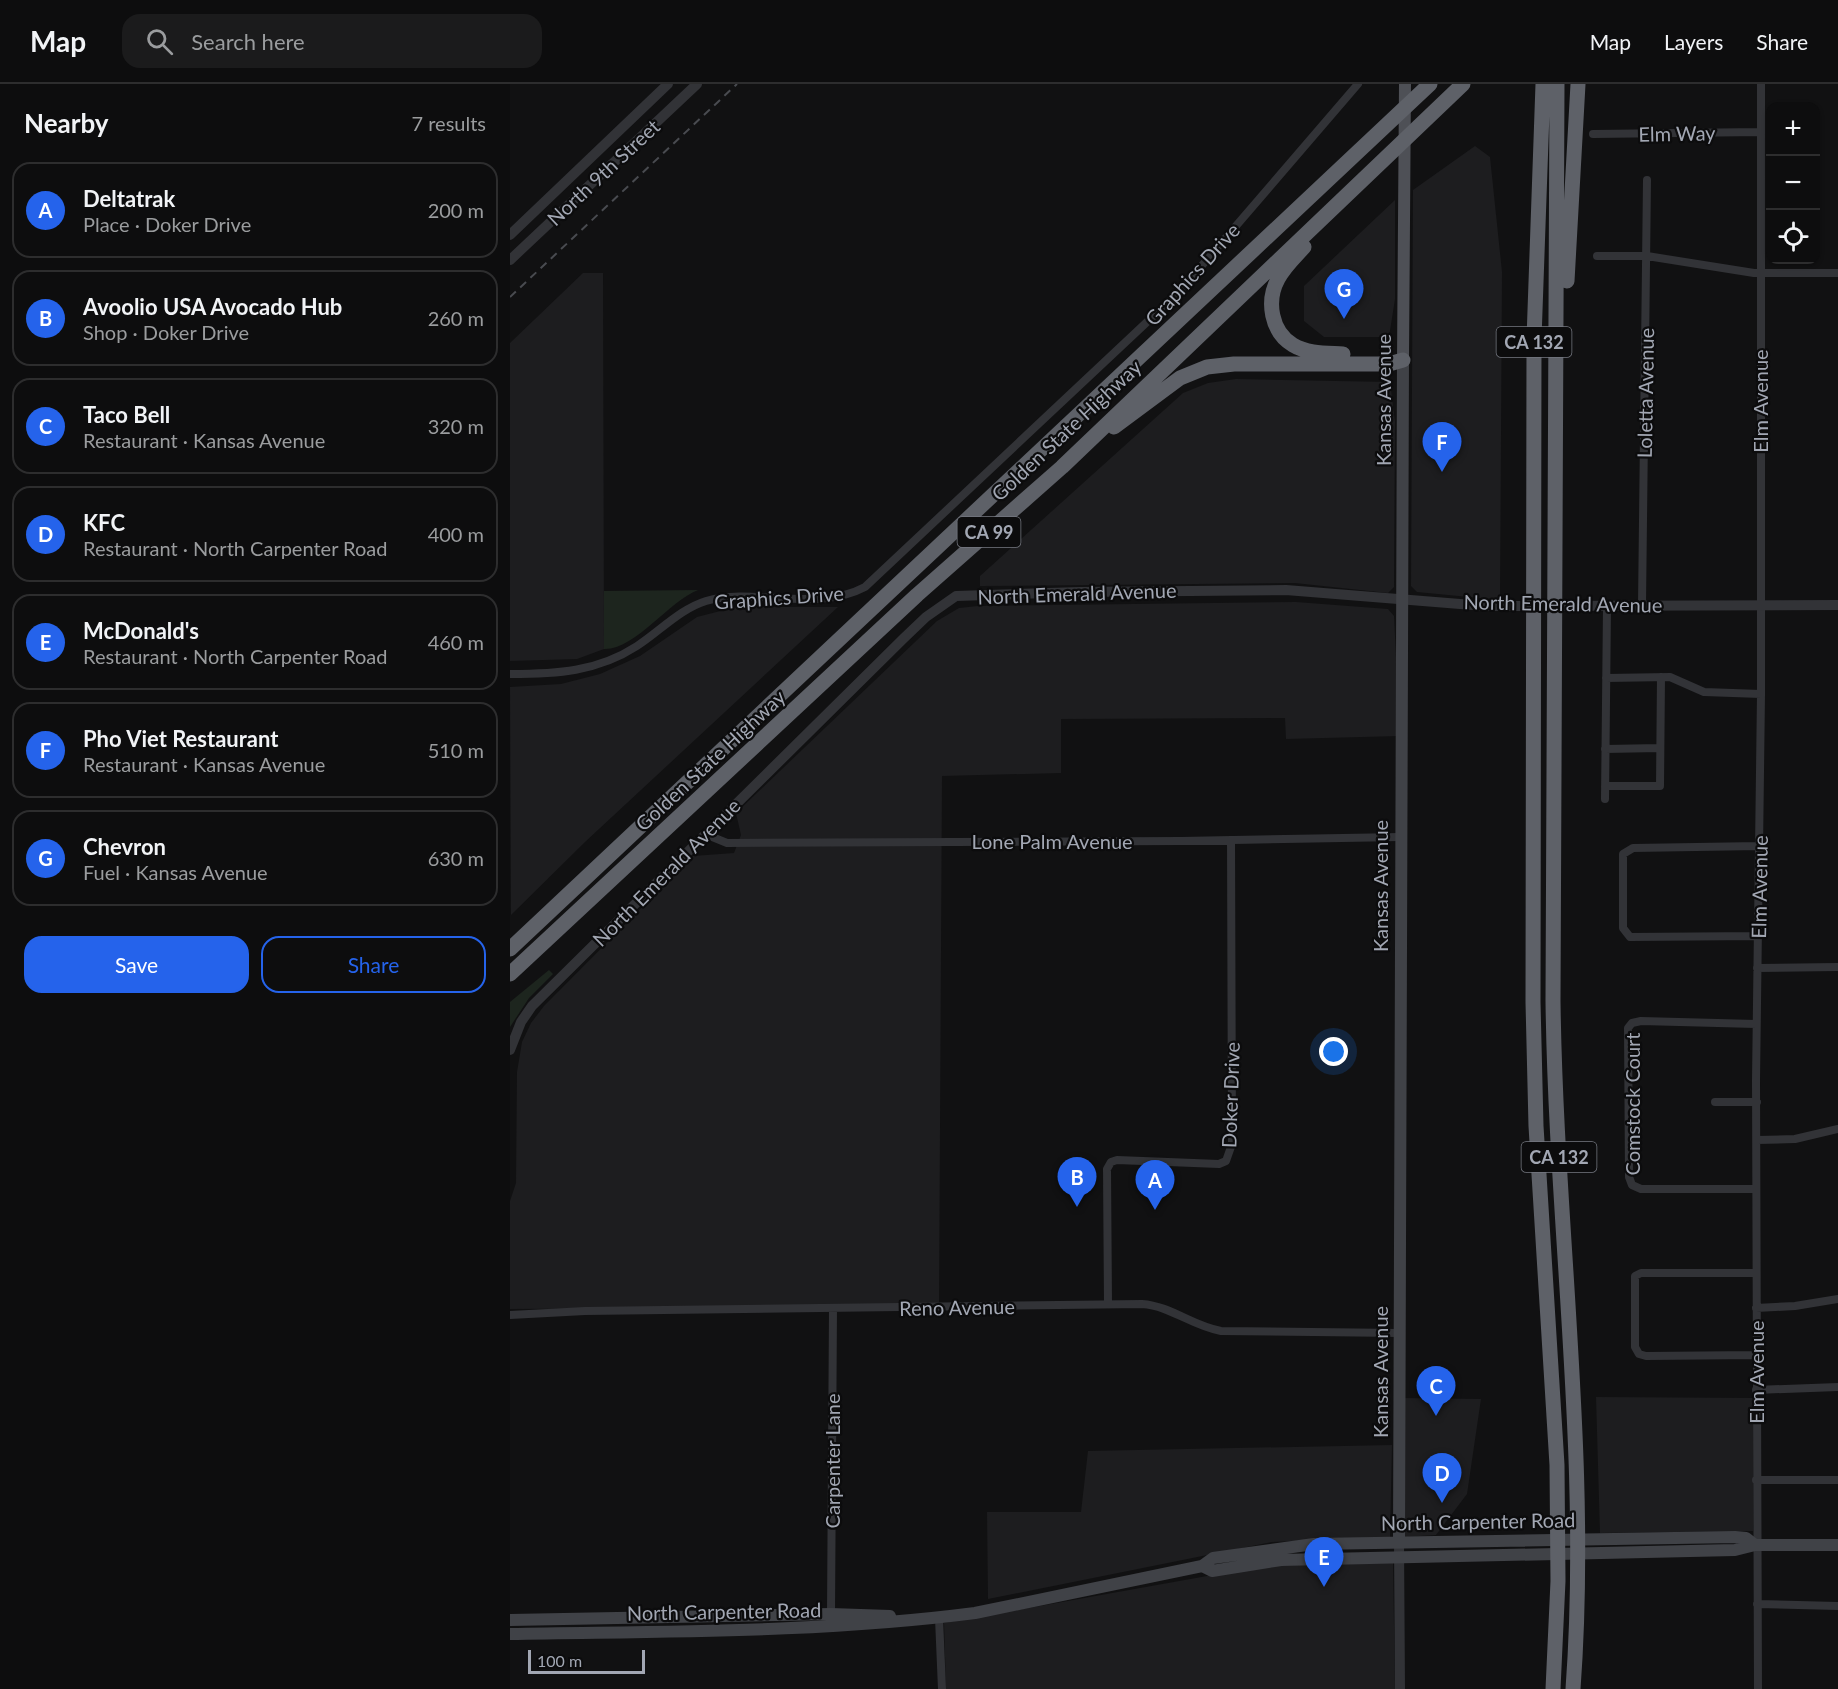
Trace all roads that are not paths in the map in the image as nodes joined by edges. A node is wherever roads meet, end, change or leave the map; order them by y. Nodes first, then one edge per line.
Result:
1 (668, 84) edge
2 (697, 84) edge
3 (1358, 84) edge
4 (1405, 84) edge
5 (1429, 84) edge
6 (1463, 84) edge
7 (1578, 84) edge
8 (1761, 84) edge
9 (1550, 87) edge
10 (1760, 132) junction
11 (1593, 134) dead end
12 (1647, 180) dead end
13 (1345, 196) junction
14 (540, 206) junction
15 (510, 226) edge
16 (510, 235) edge
17 (1597, 256) dead end
18 (1647, 256) junction
19 (510, 260) edge
20 (1760, 273) junction
21 (1838, 273) edge
22 (1403, 360) junction
23 (1062, 467) junction
24 (1556, 484) junction
25 (1400, 598) junction
26 (1759, 604) junction
27 (1642, 605) junction
28 (1838, 605) edge
29 (1606, 606) junction
30 (510, 674) edge
31 (1661, 677) junction
32 (1606, 678) junction
33 (1761, 694) junction
34 (1660, 748) junction
35 (1605, 749) junction
36 (1605, 786) junction
37 (1605, 799) dead end
38 (705, 834) junction
39 (1400, 837) junction
40 (1232, 840) junction
41 (1759, 846) junction
42 (1758, 936) junction
43 (510, 948) edge
44 (1838, 967) edge
45 (1757, 968) junction
46 (510, 974) edge
47 (1756, 1024) junction
48 (510, 1050) edge
49 (1715, 1102) dead end
50 (1756, 1102) junction
51 (1838, 1129) edge
52 (1757, 1140) junction
53 (1756, 1189) junction
54 (1756, 1273) junction
55 (1838, 1299) edge
56 (1108, 1304) junction
57 (833, 1308) junction
58 (1756, 1308) junction
59 (510, 1315) edge
60 (1399, 1334) junction
61 (1756, 1355) junction
62 (1838, 1387) edge
63 (1756, 1390) junction
64 (1756, 1480) junction
65 (1838, 1480) edge
66 (1399, 1542) junction
67 (1755, 1545) junction
68 (1838, 1545) edge
69 (1399, 1556) junction
70 (1202, 1566) junction
71 (1757, 1604) junction
72 (1838, 1606) edge
73 (831, 1614) junction
74 (693, 1617) junction
75 (939, 1618) junction
76 (510, 1620) edge
77 (742, 1630) junction
78 (622, 1632) junction
79 (510, 1634) edge
80 (942, 1689) edge
81 (1400, 1689) edge
82 (1553, 1689) edge
83 (1573, 1689) edge
84 (1758, 1689) edge

1 - 14 street, North 9th Street
2 - 19 street, North 9th Street
3 - 30 street, Graphics Drive
4 - 22 main road, Kansas Avenue
5 - 43 highway, Golden State Highway / CA 99
6 - 13 highway, Golden State Highway / CA 99
7 - 24 highway, CA 132
8 - 10 street, Elm Avenue
9 - 24 highway
9 - 82 highway, CA 132
10 - 11 street, Elm Way
10 - 20 street, Elm Avenue
12 - 18 street, Loletta Avenue
13 - 22 highway
13 - 23 highway, Golden State Highway / CA 99
14 - 15 street
14 - 16 street, North 9th Street
17 - 18 street
18 - 20 street
18 - 27 street, Loletta Avenue
20 - 21 street
20 - 26 street, Elm Avenue
22 - 23 highway
22 - 25 main road, Kansas Avenue
23 - 46 highway, Golden State Highway / CA 99
24 - 83 highway, CA 132
25 - 29 street, North Emerald Avenue
25 - 38 street, North Emerald Avenue
25 - 39 main road, Kansas Avenue
26 - 27 street, North Emerald Avenue
26 - 28 street, North Emerald Avenue
26 - 33 street, Elm Avenue
27 - 29 street, North Emerald Avenue
29 - 32 street
31 - 32 street
31 - 33 street
31 - 34 street
32 - 35 street
33 - 41 street, Elm Avenue
34 - 35 street
34 - 36 street
35 - 36 street
36 - 37 street
38 - 40 street, Lone Palm Avenue
38 - 48 street, North Emerald Avenue
39 - 40 street, Lone Palm Avenue
39 - 60 main road, Kansas Avenue
40 - 56 street, Doker Drive
41 - 42 street, Elm Avenue
41 - 42 street
42 - 45 street, Elm Avenue
44 - 45 street
45 - 47 street, Elm Avenue
47 - 50 street, Elm Avenue
47 - 53 street, Comstock Court
49 - 50 street
50 - 52 street, Elm Avenue
51 - 52 street
52 - 53 street, Elm Avenue
53 - 54 street, Elm Avenue
54 - 58 street, Elm Avenue
54 - 61 street
55 - 58 street
56 - 57 street, Reno Avenue
56 - 60 street, Reno Avenue
57 - 59 street, Reno Avenue
57 - 73 street, Carpenter Lane
58 - 61 street, Elm Avenue
60 - 66 main road, Kansas Avenue
61 - 63 street, Elm Avenue
62 - 63 street
63 - 64 street, Elm Avenue
64 - 65 street
64 - 67 street, Elm Avenue
66 - 67 main road, North Carpenter Road
66 - 69 street, Kansas Avenue
66 - 70 main road, North Carpenter Road
67 - 68 main road, North Carpenter Road
67 - 69 main road, North Carpenter Road
67 - 71 street, Elm Avenue
69 - 70 main road, North Carpenter Road
69 - 81 street, Kansas Avenue
70 - 75 main road, North Carpenter Road
71 - 72 street
71 - 84 street, Elm Avenue
73 - 74 main road, North Carpenter Road
73 - 75 main road, North Carpenter Road
73 - 77 main road
74 - 76 main road, North Carpenter Road
74 - 78 main road
75 - 77 main road, North Carpenter Road
75 - 80 street
77 - 78 main road, North Carpenter Road
78 - 79 main road, North Carpenter Road

